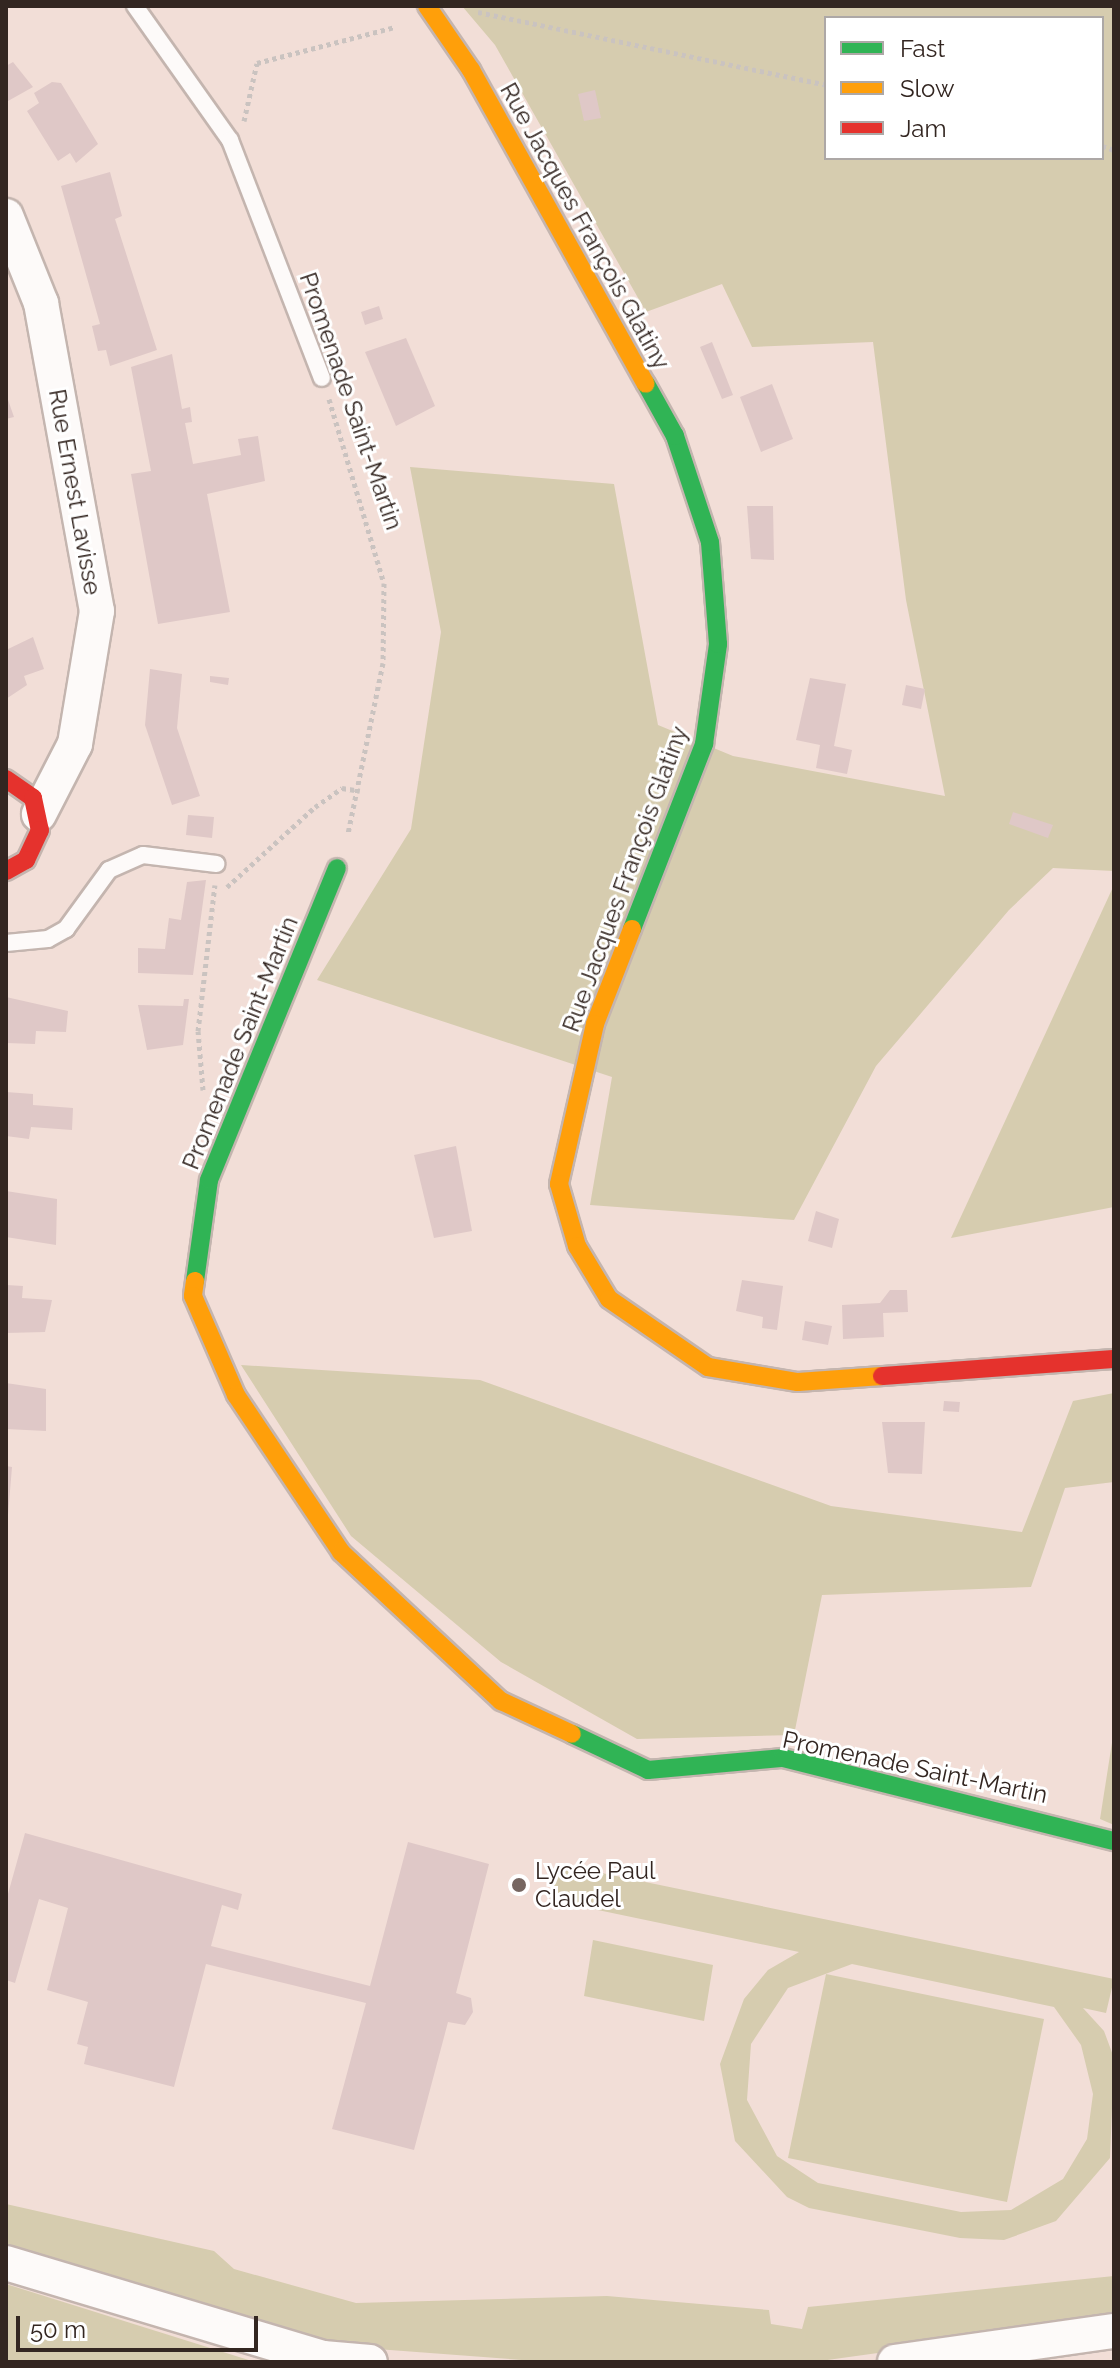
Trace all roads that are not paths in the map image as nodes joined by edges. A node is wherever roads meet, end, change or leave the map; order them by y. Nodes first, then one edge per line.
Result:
1 (135, 6) edge
2 (430, 10) edge
3 (6, 216) edge
4 (322, 378) road end
5 (6, 779) edge
6 (39, 814) junction
7 (216, 864) dead end
8 (337, 868) road end
9 (6, 871) edge
10 (6, 943) edge
11 (1114, 1359) edge
12 (1114, 1841) edge
13 (6, 2263) edge
14 (1114, 2331) edge
15 (370, 2362) edge
16 (895, 2362) edge

1 - 4 lane, Promenade Saint-Martin
2 - 11 main road, Rue Jacques François Glatiny
3 - 6 street, Rue Ernest Lavisse
5 - 6 main road
6 - 9 main road
7 - 10 lane
8 - 12 main road, Promenade Saint-Martin
13 - 15 street
14 - 16 street

